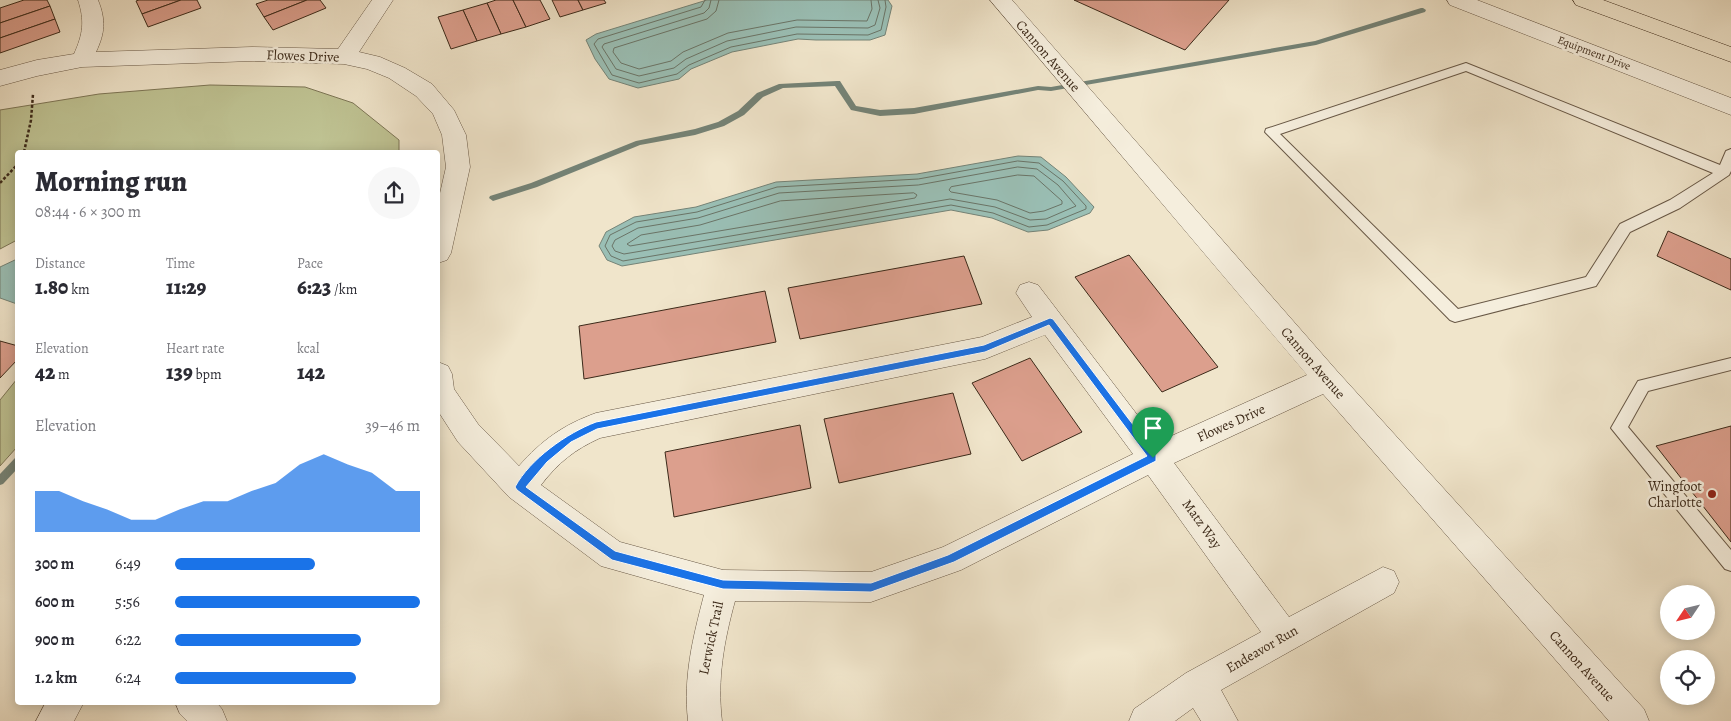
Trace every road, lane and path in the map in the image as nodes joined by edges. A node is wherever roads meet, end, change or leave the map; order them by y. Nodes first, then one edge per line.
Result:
1 (88, 0) edge
2 (383, 0) edge
3 (1000, 0) edge
4 (1457, 0) edge
5 (1583, 0) edge
6 (1731, 55) edge
7 (344, 57) junction
8 (82, 60) junction
9 (0, 78) edge
10 (34, 88) dead end
11 (1731, 106) edge
12 (24, 150) edge
13 (1731, 154) edge
14 (15, 167) edge
15 (1724, 172) junction
16 (0, 183) edge
17 (440, 245) edge
18 (1029, 293) dead end
19 (1050, 321) junction
20 (1731, 364) edge
21 (1326, 379) junction
22 (440, 383) edge
23 (1153, 458) junction
24 (520, 487) junction
25 (1731, 563) edge
26 (1383, 582) dead end
27 (723, 585) junction
28 (1283, 636) junction
29 (1198, 686) junction
30 (65, 705) edge
31 (195, 705) edge
32 (53, 721) edge
33 (210, 721) edge
34 (705, 721) edge
35 (1146, 721) edge
36 (1221, 721) edge
37 (1632, 721) edge

1 - 8 street
2 - 7 street
3 - 21 street, Cannon Avenue
4 - 11 street, Equipment Drive
5 - 6 highway
7 - 8 street, Flowes Drive
7 - 17 street, Flowes Drive
8 - 9 street, Flowes Drive
10 - 12 path
13 - 15 lane
14 - 16 path
15 - 15 lane
18 - 19 street, Matz Way
19 - 23 street, Matz Way
19 - 24 street
20 - 25 lane
21 - 23 street, Flowes Drive
21 - 37 street, Cannon Avenue
22 - 24 street, Flowes Drive
23 - 27 street, Flowes Drive
23 - 28 street, Matz Way
24 - 27 street, Flowes Drive
26 - 28 street, Endeavor Run
27 - 34 street, Lerwick Trail
28 - 29 street, Endeavor Run
29 - 35 street, Endeavor Run
29 - 36 street
30 - 32 street
31 - 33 street

